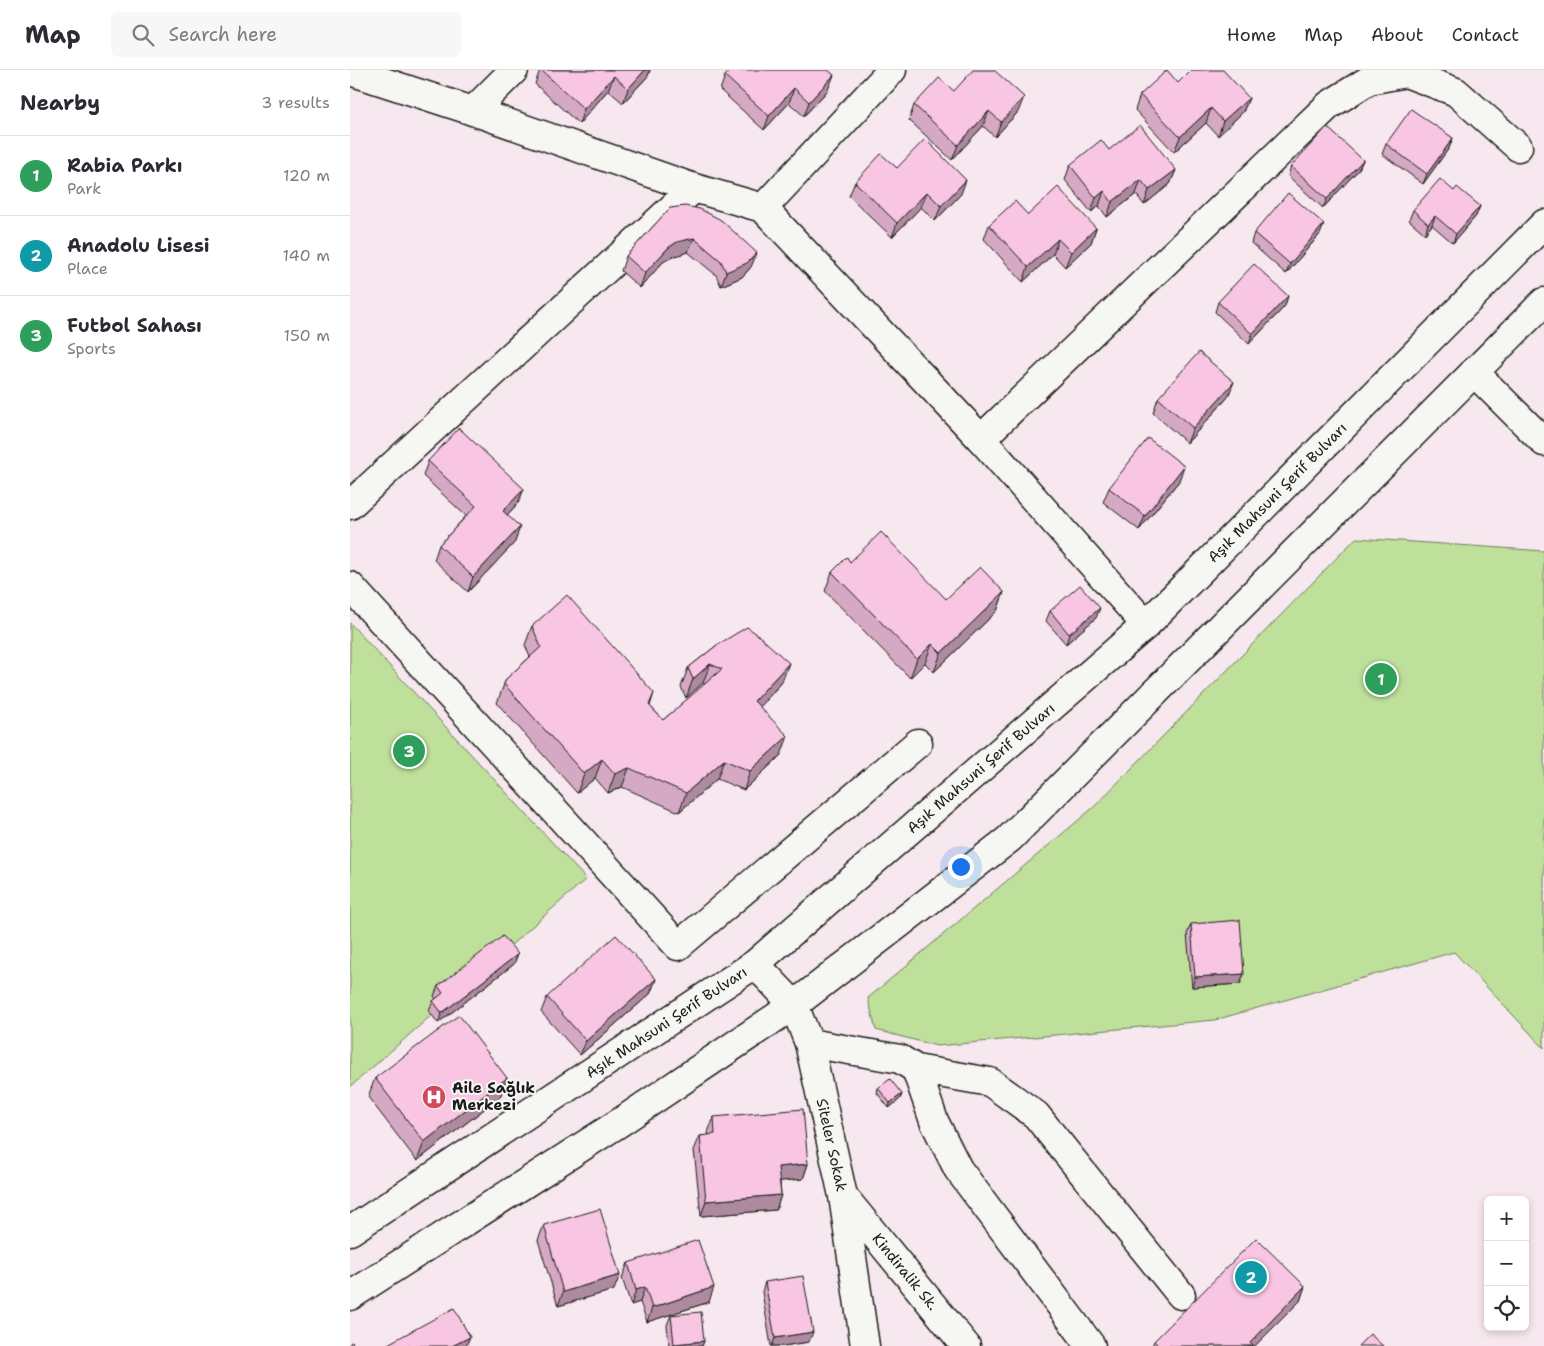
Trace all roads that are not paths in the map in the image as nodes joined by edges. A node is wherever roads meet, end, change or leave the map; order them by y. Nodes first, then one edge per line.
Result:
1 (514, 70) edge
2 (892, 70) edge
3 (350, 71) edge
4 (473, 112) junction
5 (1518, 147) dead end
6 (694, 188) junction
7 (763, 208) junction
8 (1544, 224) edge
9 (1544, 302) edge
10 (1474, 372) junction
11 (981, 438) junction
12 (1544, 442) edge
13 (350, 505) edge
14 (350, 586) edge
15 (1146, 624) junction
16 (918, 743) dead end
17 (755, 964) junction
18 (794, 1005) junction
19 (809, 1043) junction
20 (916, 1069) junction
21 (843, 1196) junction
22 (350, 1231) edge
23 (1181, 1295) dead end
24 (350, 1296) edge
25 (865, 1346) edge
26 (966, 1346) edge
27 (1090, 1346) edge

1 - 4 street
2 - 7 street
3 - 4 street
4 - 6 street
5 - 11 street
6 - 7 street
6 - 13 street
7 - 11 street
8 - 15 street, Aşık Mahsuni Şerif Bulvarı
9 - 10 street
10 - 12 street
10 - 18 street
11 - 15 street
14 - 16 street
15 - 17 street, Aşık Mahsuni Şerif Bulvarı
17 - 18 street, Siteler Sokak
17 - 22 street, Aşık Mahsuni Şerif Bulvarı
18 - 19 street, Siteler Sokak
18 - 24 street
19 - 20 street
19 - 21 street, Siteler Sokak
20 - 23 street
20 - 27 street
21 - 25 street, Siteler Sokak
21 - 26 street, Kindiralik Sk.

